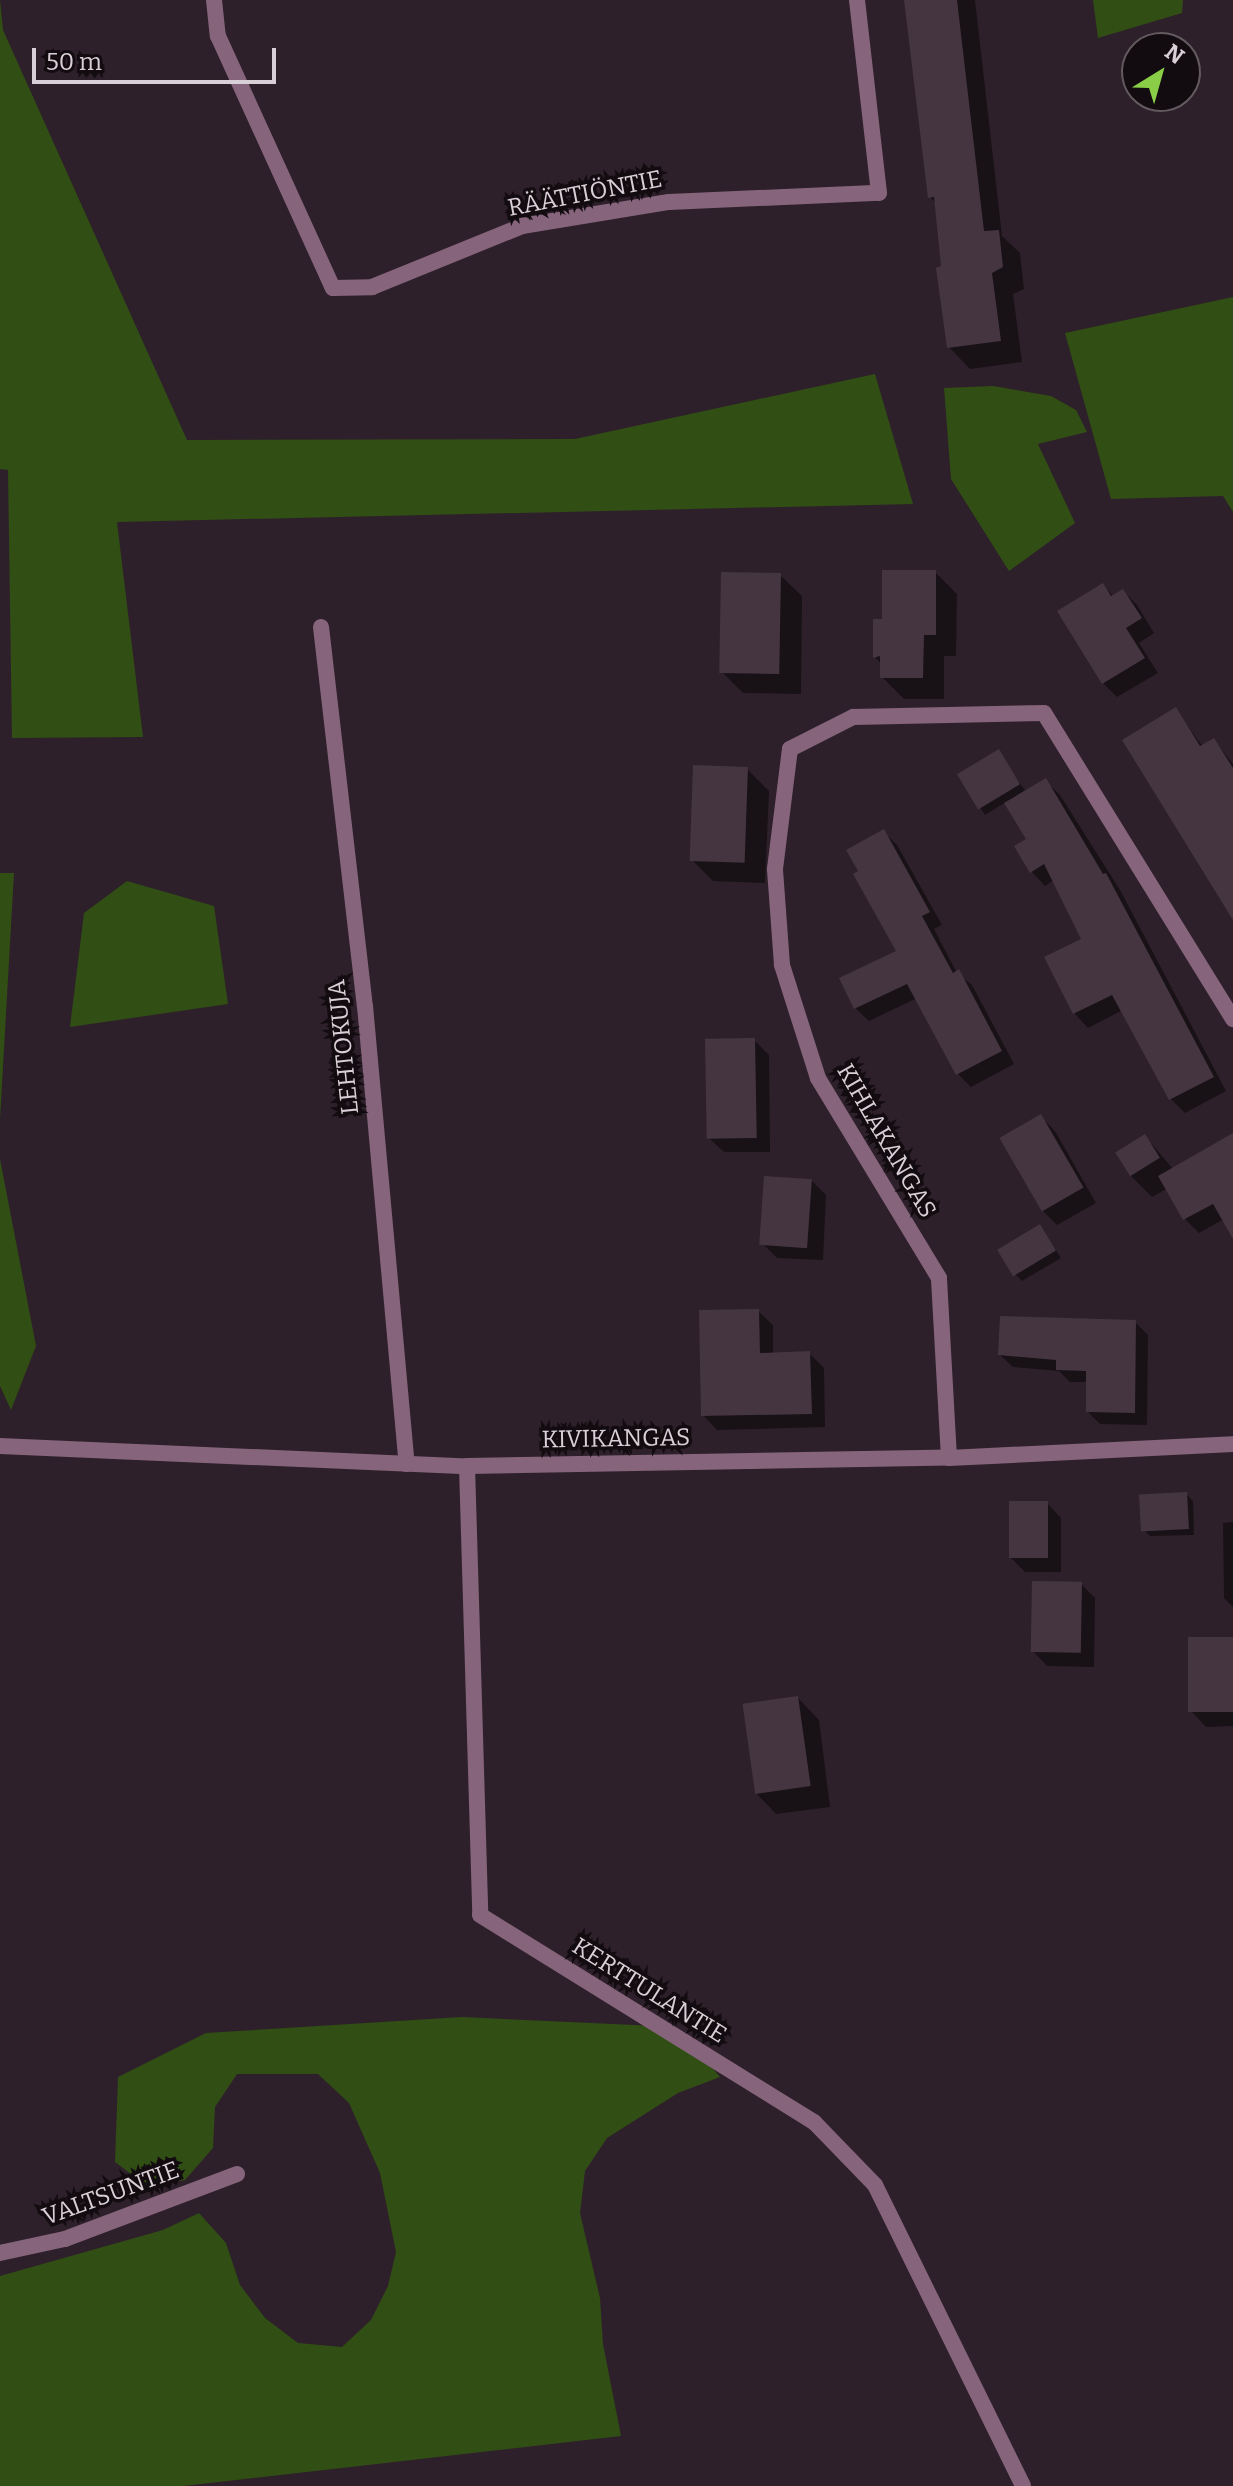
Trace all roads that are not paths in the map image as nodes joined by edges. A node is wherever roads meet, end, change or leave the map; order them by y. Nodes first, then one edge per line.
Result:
1 (214, 0) edge
2 (857, 0) edge
3 (321, 627) dead end
4 (1233, 1019) edge
5 (1233, 1444) edge
6 (0, 1446) edge
7 (949, 1458) junction
8 (407, 1464) junction
9 (467, 1466) junction
10 (237, 2174) dead end
11 (0, 2253) edge
12 (1023, 2486) edge

1 - 2 street, RÄÄTTIÖNTIE
3 - 8 street, LEHTOKUJA
4 - 7 street, KIHLAKANGAS
5 - 7 street, KIVIKANGAS
6 - 8 street, KIVIKANGAS
7 - 9 street, KIVIKANGAS
8 - 9 street, KIVIKANGAS
9 - 12 street, KERTTULANTIE
10 - 11 street, VALTSUNTIE

